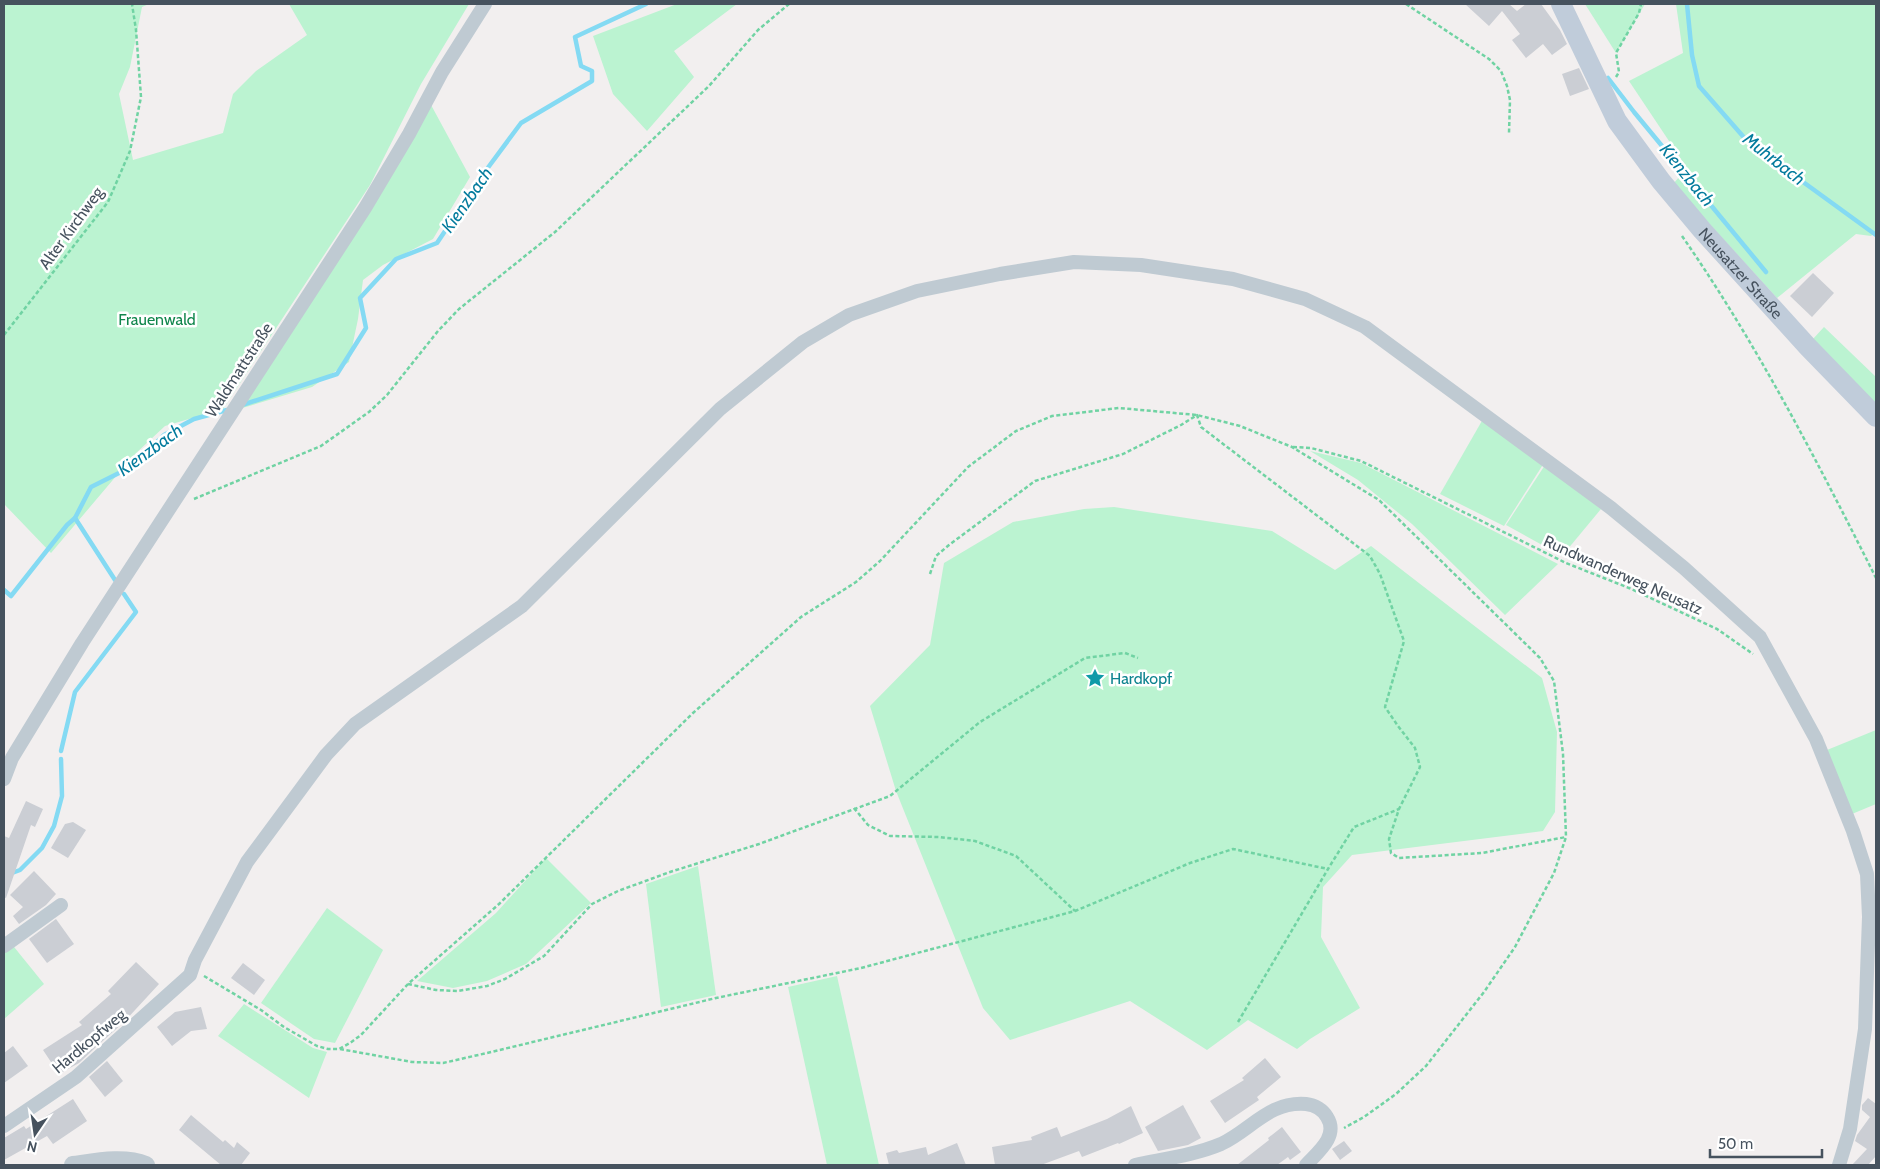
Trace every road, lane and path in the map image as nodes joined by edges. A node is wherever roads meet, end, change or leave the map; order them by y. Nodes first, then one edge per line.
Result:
1 (132, 4) edge
2 (485, 4) edge
3 (789, 4) edge
4 (1406, 4) edge
5 (1561, 4) edge
6 (1641, 4) edge
7 (1613, 82) dead end
8 (1509, 133) dead end
9 (1680, 233) dead end
10 (4, 335) edge
11 (1197, 415) junction
12 (1876, 417) edge
13 (1292, 447) junction
14 (170, 508) junction
15 (930, 574) dead end
16 (1876, 578) edge
17 (1756, 657) dead end
18 (1138, 658) dead end
19 (4, 779) edge
20 (854, 808) junction
21 (1399, 809) junction
22 (1566, 837) junction
23 (1328, 869) junction
24 (61, 905) dead end
25 (1075, 911) junction
26 (4, 946) edge
27 (190, 976) junction
28 (408, 984) junction
29 (1238, 1022) dead end
30 (339, 1049) junction
31 (4, 1126) edge
32 (1330, 1135) junction
33 (73, 1165) edge
34 (146, 1165) edge
35 (1135, 1165) edge
36 (1306, 1165) edge
37 (1839, 1165) edge

1 - 10 path, Alter Kirchweg
2 - 14 street, Waldmattstraße
3 - 14 path
4 - 8 path
5 - 12 main road, Neusatzer Straße
6 - 7 path
9 - 16 path
11 - 13 path
11 - 15 path
11 - 21 path
11 - 28 path
13 - 17 path, Rundwanderweg Neusatz
13 - 22 path
14 - 19 street, Waldmattstraße
18 - 20 path
20 - 25 path
20 - 28 path
21 - 22 path
21 - 23 path
22 - 32 path
23 - 25 path
23 - 29 path
24 - 26 street
25 - 30 path
27 - 30 path
27 - 31 street, Hardkopfweg
27 - 37 street
28 - 30 path
32 - 35 street
32 - 36 street
33 - 34 street

